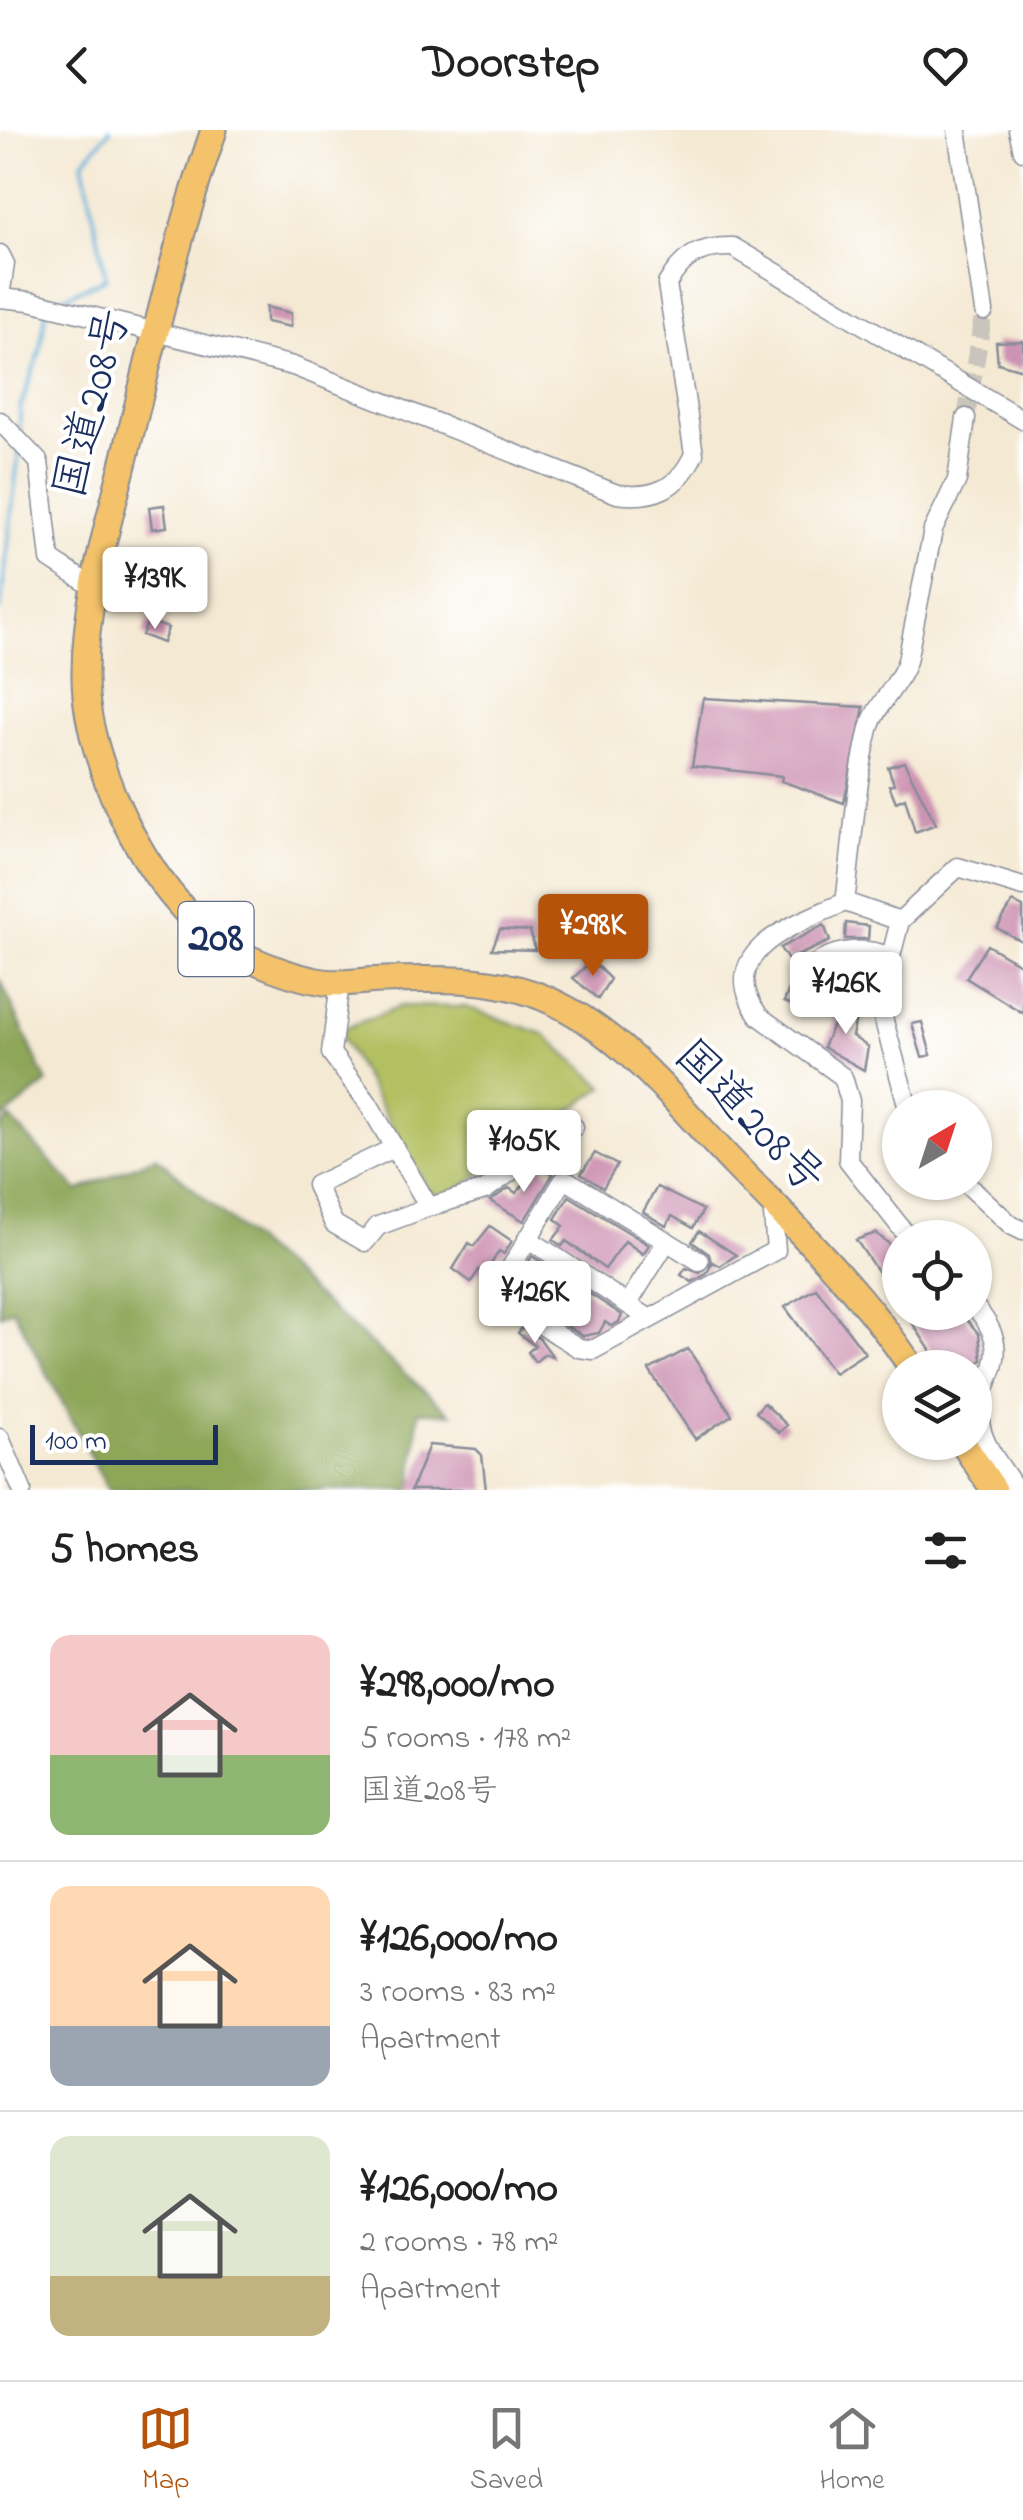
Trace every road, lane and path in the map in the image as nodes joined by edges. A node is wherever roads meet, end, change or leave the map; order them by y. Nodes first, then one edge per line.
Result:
1 (214, 130) edge
2 (958, 130) edge
3 (1018, 130) edge
4 (1023, 151) edge
5 (0, 254) edge
6 (0, 297) edge
7 (984, 311) tunnel mouth
8 (155, 332) junction
9 (966, 418) tunnel mouth
10 (1023, 420) edge
11 (0, 422) edge
12 (93, 587) junction
13 (1023, 887) edge
14 (845, 902) junction
15 (900, 921) junction
16 (888, 956) junction
17 (340, 982) junction
18 (878, 1004) junction
19 (903, 1090) edge
20 (574, 1128) dead end
21 (394, 1148) junction
22 (983, 1200) edge
23 (429, 1206) junction
24 (778, 1210) junction
25 (895, 1220) edge
26 (1023, 1231) edge
27 (526, 1238) junction
28 (667, 1241) junction
29 (699, 1262) dead end
30 (629, 1302) junction
31 (650, 1318) junction
32 (992, 1327) edge
33 (898, 1350) edge
34 (0, 1438) edge
35 (974, 1460) edge
36 (22, 1490) edge
37 (994, 1490) edge
38 (1016, 1490) edge

1 - 8 highway, 国道208号 / 208
2 - 7 street
3 - 4 street
5 - 6 street
6 - 8 street
8 - 10 street
8 - 12 highway, 国道208号 / 208
9 - 14 street
11 - 12 street
12 - 17 highway, 国道208号 / 208
13 - 15 street
14 - 15 street
14 - 25 street
15 - 16 street
16 - 18 street
16 - 18 street
17 - 21 street
17 - 24 highway, 国道208号 / 208
18 - 19 street
20 - 23 street
21 - 23 street
21 - 23 street
22 - 26 street
24 - 31 street
24 - 33 highway, 国道208号 / 208
27 - 28 street
27 - 30 street
27 - 31 street
28 - 29 street
28 - 30 street
30 - 31 street
32 - 38 street
34 - 36 street
35 - 37 highway

